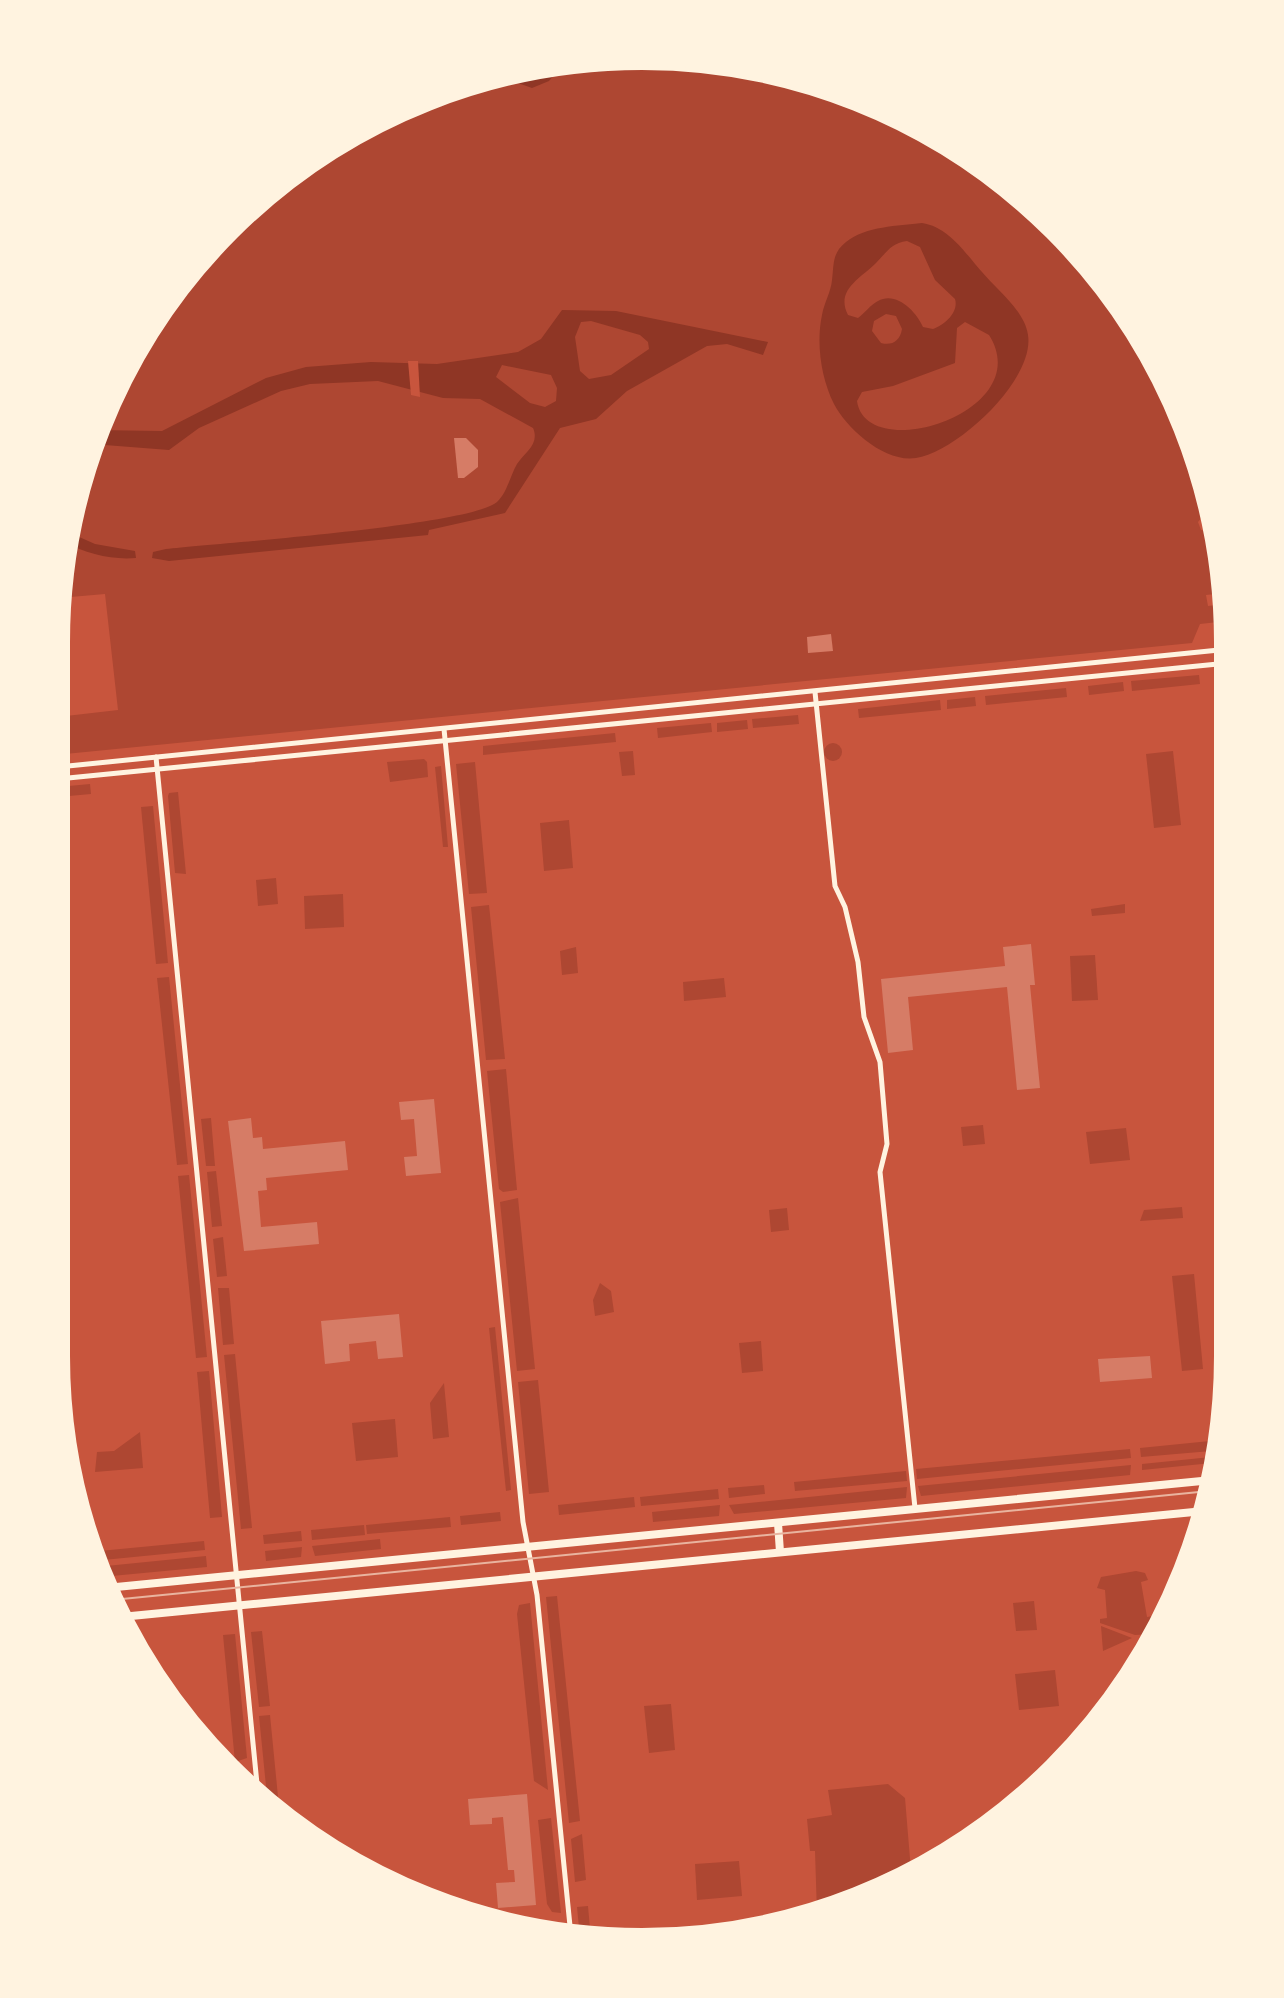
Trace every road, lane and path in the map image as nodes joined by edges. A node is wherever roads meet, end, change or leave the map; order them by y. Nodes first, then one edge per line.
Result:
1 (1216, 650) edge
2 (1216, 664) edge
3 (815, 692) junction
4 (816, 705) junction
5 (444, 729) junction
6 (446, 742) junction
7 (156, 757) junction
8 (68, 766) edge
9 (157, 770) junction
10 (68, 778) edge
11 (1202, 1481) edge
12 (915, 1509) junction
13 (1194, 1512) edge
14 (778, 1523) junction
15 (527, 1546) junction
16 (780, 1552) junction
17 (237, 1575) junction
18 (533, 1576) junction
19 (117, 1587) edge
20 (240, 1605) junction
21 (130, 1616) edge
22 (257, 1781) edge
23 (570, 1925) edge

1 - 3 street
2 - 4 street
3 - 4 street
3 - 5 street
4 - 6 street
4 - 12 street
5 - 6 street
5 - 7 street
6 - 9 street
6 - 15 street
7 - 8 street
7 - 9 street
9 - 10 street
9 - 17 street
11 - 12 main road
12 - 14 main road
13 - 16 main road
14 - 15 main road
14 - 16 main road
15 - 17 main road
15 - 18 street
16 - 18 main road
17 - 19 main road
17 - 20 street
18 - 20 main road
18 - 23 street
20 - 21 main road
20 - 22 street

